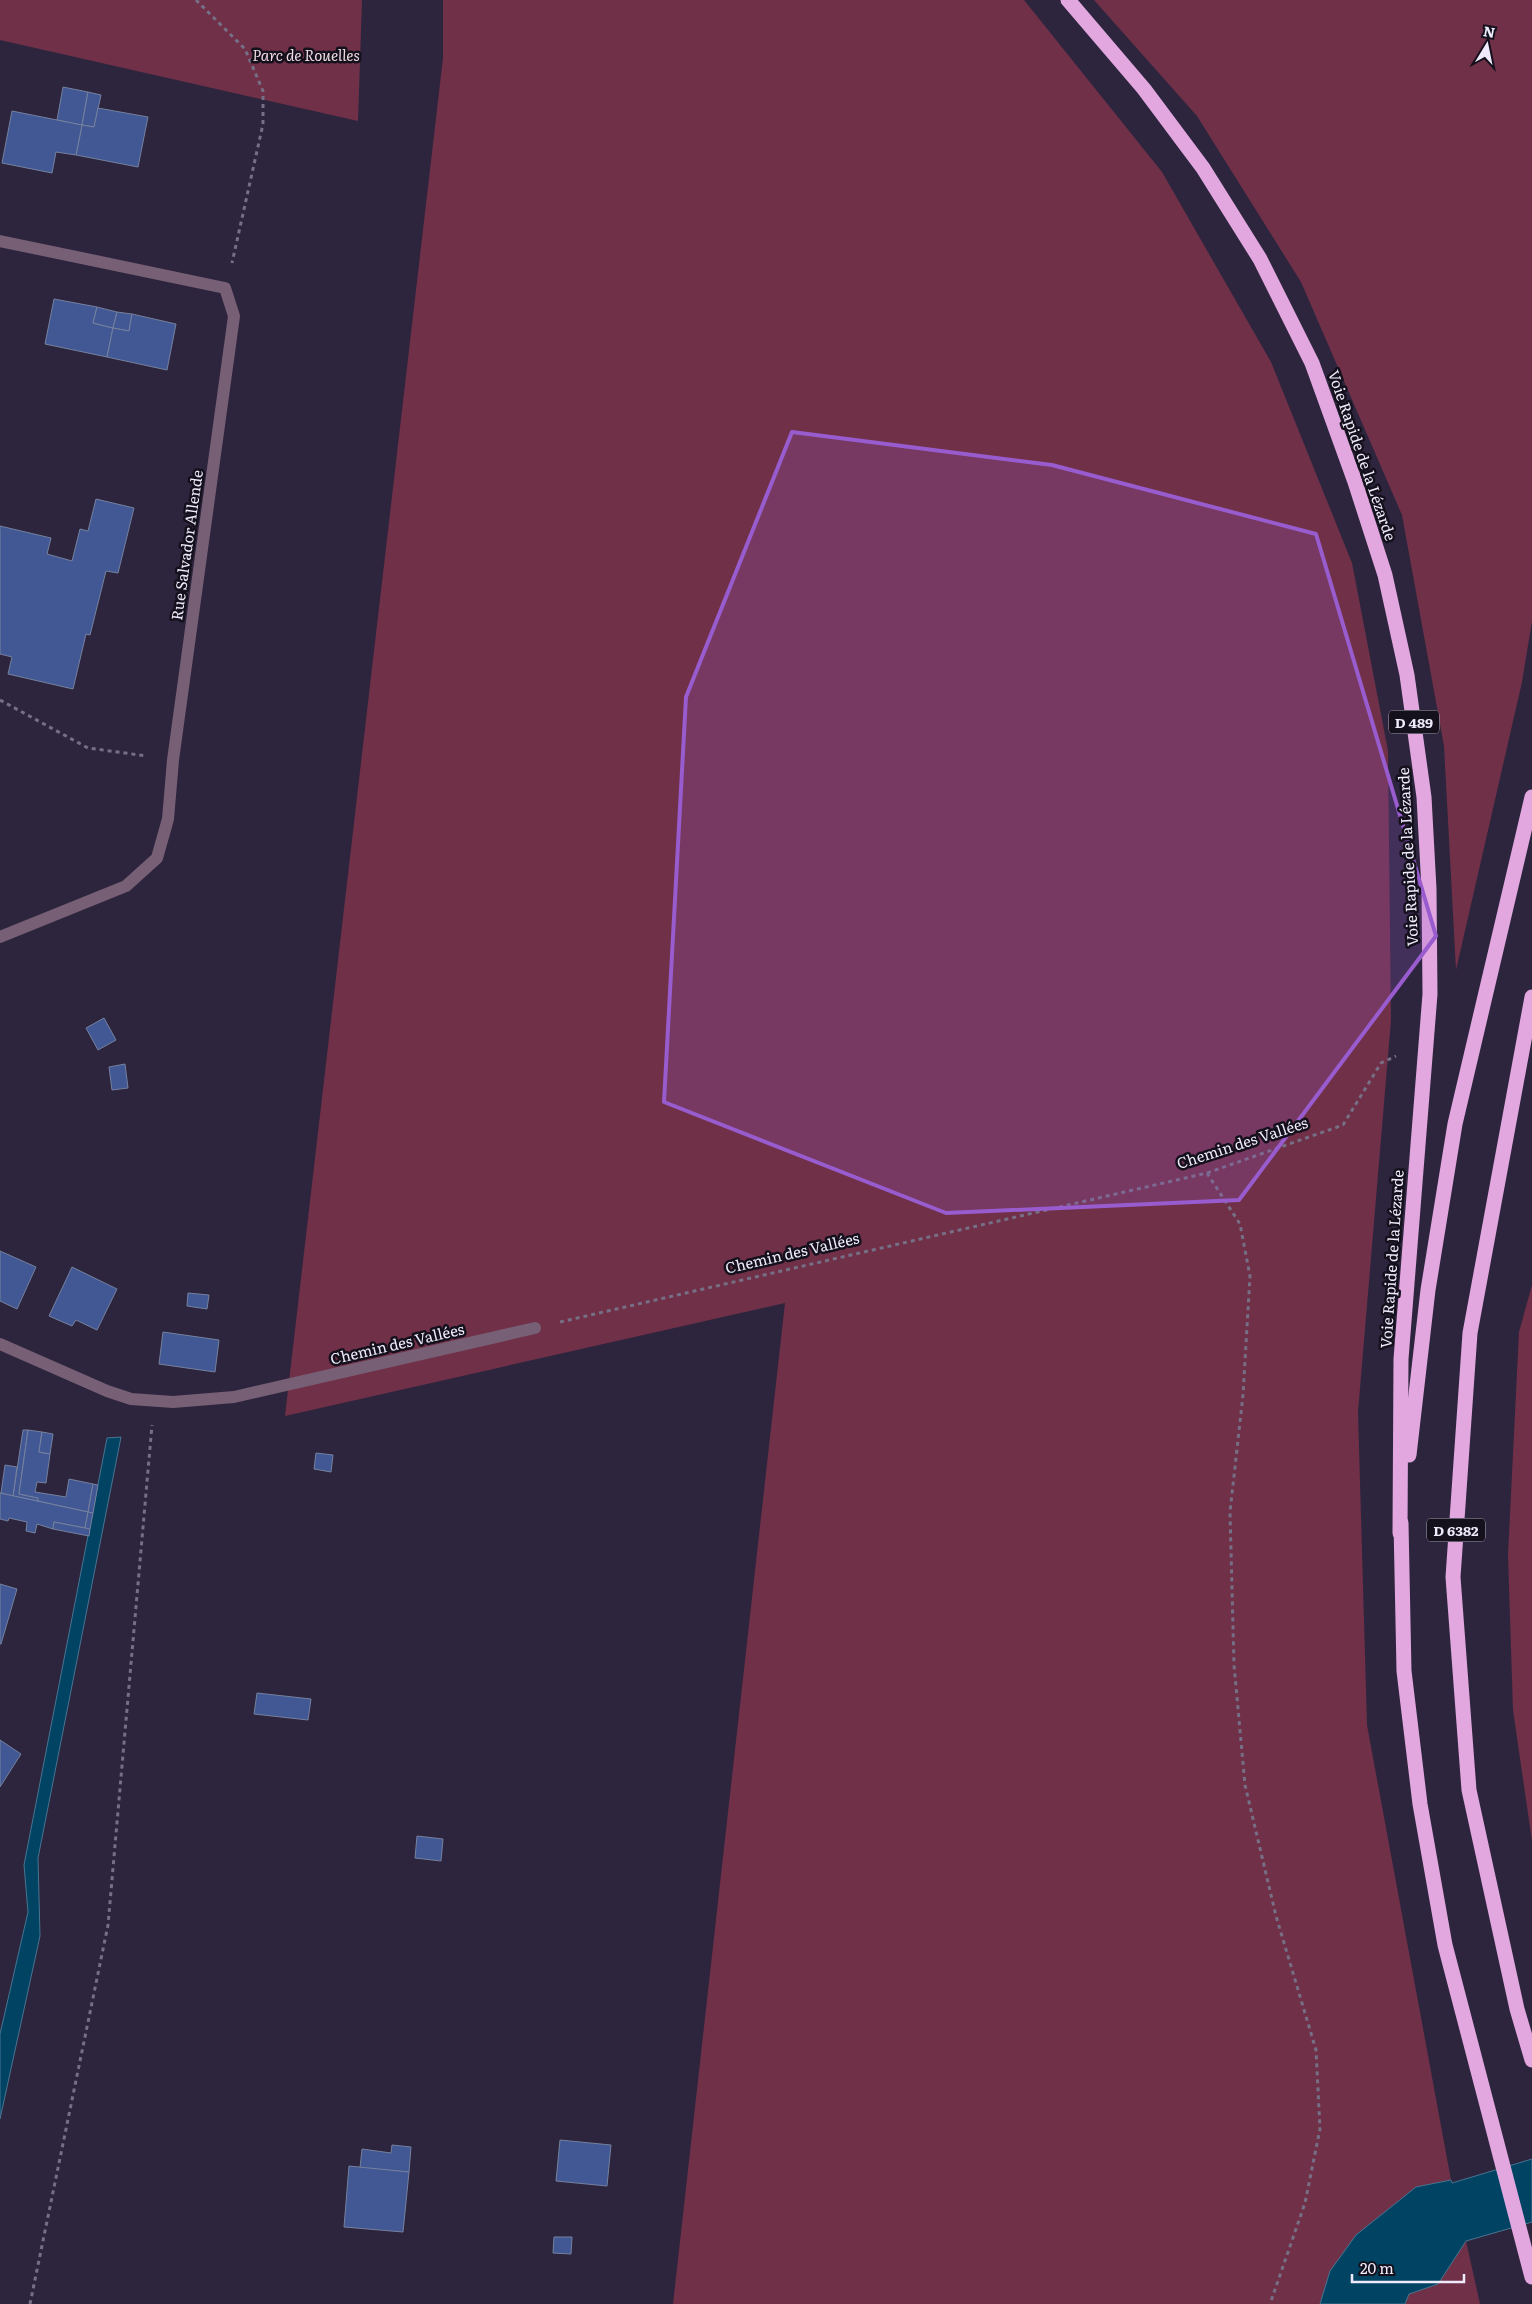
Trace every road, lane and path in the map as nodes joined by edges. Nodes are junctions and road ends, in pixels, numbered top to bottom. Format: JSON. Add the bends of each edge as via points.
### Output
{"nodes":[{"id":1,"x":196,"y":0,"type":"edge"},
{"id":2,"x":1068,"y":0,"type":"edge"},
{"id":3,"x":0,"y":241,"type":"edge"},
{"id":4,"x":226,"y":288,"type":"junction"},
{"id":5,"x":0,"y":700,"type":"edge"},
{"id":6,"x":173,"y":760,"type":"junction"},
{"id":7,"x":1532,"y":797,"type":"edge"},
{"id":8,"x":0,"y":938,"type":"edge"},
{"id":9,"x":1532,"y":997,"type":"edge"},
{"id":10,"x":1396,"y":1056,"type":"dead end"},
{"id":11,"x":1208,"y":1173,"type":"junction"},
{"id":12,"x":535,"y":1328,"type":"joint"},
{"id":13,"x":0,"y":1344,"type":"edge"},
{"id":14,"x":154,"y":1402,"type":"junction"},
{"id":15,"x":1400,"y":1533,"type":"junction"},
{"id":16,"x":1532,"y":2060,"type":"edge"},
{"id":17,"x":1532,"y":2277,"type":"edge"},
{"id":18,"x":30,"y":2304,"type":"edge"},
{"id":19,"x":1270,"y":2304,"type":"edge"}],
"edges":[{"from":1,"to":4,"type":"path","via":[[245,49],[263,91],[263,124]]},
{"from":2,"to":15,"type":"highway","name":"Voie Rapide de la Lézarde","number":"D 489","via":[[1144,88],[1203,168],[1269,276],[1312,363],[1355,482],[1385,576],[1407,675],[1424,797],[1430,994],[1401,1360]]},
{"from":3,"to":4,"type":"street"},
{"from":4,"to":6,"type":"street","name":"Rue Salvador Allende","via":[[234,316]]},
{"from":5,"to":6,"type":"path","via":[[88,748]]},
{"from":6,"to":8,"type":"street","name":"Rue Salvador Allende","via":[[168,819],[157,858],[126,886]]},
{"from":7,"to":15,"type":"highway","via":[[1455,1124],[1428,1290]]},
{"from":9,"to":16,"type":"highway","number":"D 6382","via":[[1470,1333],[1453,1576],[1470,1790],[1517,2009]]},
{"from":10,"to":11,"type":"path","name":"Chemin des Vallées","via":[[1381,1063],[1342,1125]]},
{"from":11,"to":12,"type":"path","name":"Chemin des Vallées"},
{"from":11,"to":19,"type":"path","via":[[1240,1224],[1250,1276],[1243,1395],[1230,1512],[1234,1665],[1245,1785],[1276,1916],[1316,2050],[1320,2129],[1305,2204]]},
{"from":12,"to":14,"type":"street","name":"Chemin des Vallées","via":[[234,1397],[198,1402]]},
{"from":13,"to":14,"type":"street","name":"Chemin des Vallées","via":[[107,1392]]},
{"from":14,"to":18,"type":"path","via":[[108,1926]]},
{"from":15,"to":17,"type":"highway","via":[[1404,1671],[1420,1804],[1445,1945]]}]}
